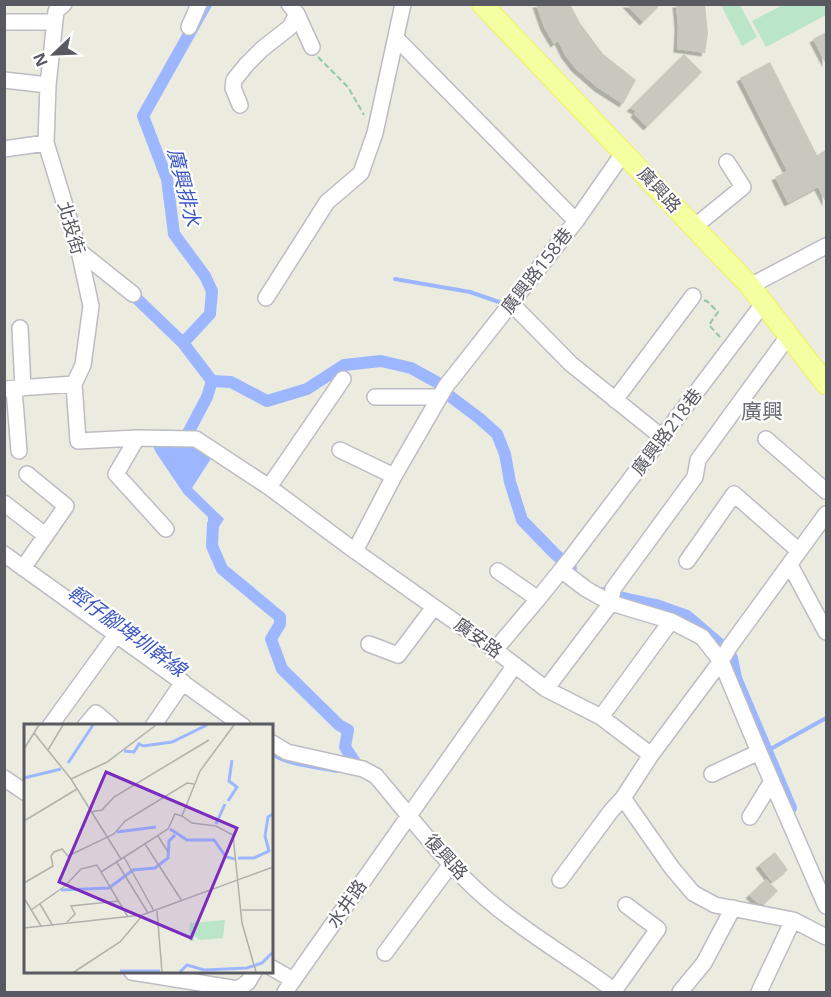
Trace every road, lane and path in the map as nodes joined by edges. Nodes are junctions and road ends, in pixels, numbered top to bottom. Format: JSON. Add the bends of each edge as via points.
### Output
{"nodes":[{"id":1,"x":64,"y":4,"type":"edge"},
{"id":2,"x":199,"y":4,"type":"edge"},
{"id":3,"x":404,"y":4,"type":"edge"},
{"id":4,"x":482,"y":4,"type":"edge"},
{"id":5,"x":293,"y":9,"type":"edge"},
{"id":6,"x":6,"y":22,"type":"dead end"},
{"id":7,"x":54,"y":22,"type":"junction"},
{"id":8,"x":189,"y":27,"type":"dead end"},
{"id":9,"x":396,"y":38,"type":"junction"},
{"id":10,"x":312,"y":47,"type":"joint"},
{"id":11,"x":4,"y":80,"type":"edge"},
{"id":12,"x":48,"y":85,"type":"junction"},
{"id":13,"x":240,"y":105,"type":"dead end"},
{"id":14,"x":375,"y":133,"type":"junction"},
{"id":15,"x":46,"y":143,"type":"junction"},
{"id":16,"x":4,"y":149,"type":"edge"},
{"id":17,"x":624,"y":152,"type":"junction"},
{"id":18,"x":727,"y":162,"type":"dead end"},
{"id":19,"x":576,"y":221,"type":"junction"},
{"id":20,"x":694,"y":226,"type":"junction"},
{"id":21,"x":826,"y":246,"type":"edge"},
{"id":22,"x":79,"y":251,"type":"junction"},
{"id":23,"x":750,"y":286,"type":"junction"},
{"id":24,"x":133,"y":294,"type":"dead end"},
{"id":25,"x":693,"y":296,"type":"joint"},
{"id":26,"x":266,"y":298,"type":"dead end"},
{"id":27,"x":512,"y":304,"type":"junction"},
{"id":28,"x":763,"y":304,"type":"junction"},
{"id":29,"x":20,"y":328,"type":"dead end"},
{"id":30,"x":789,"y":335,"type":"junction"},
{"id":31,"x":730,"y":348,"type":"junction"},
{"id":32,"x":824,"y":378,"type":"edge"},
{"id":33,"x":343,"y":380,"type":"dead end"},
{"id":34,"x":74,"y":384,"type":"junction"},
{"id":35,"x":14,"y":389,"type":"edge"},
{"id":36,"x":442,"y":392,"type":"junction"},
{"id":37,"x":375,"y":397,"type":"dead end"},
{"id":38,"x":615,"y":400,"type":"junction"},
{"id":39,"x":137,"y":438,"type":"junction"},
{"id":40,"x":663,"y":438,"type":"junction"},
{"id":41,"x":766,"y":440,"type":"dead end"},
{"id":42,"x":340,"y":450,"type":"dead end"},
{"id":43,"x":20,"y":451,"type":"dead end"},
{"id":44,"x":27,"y":474,"type":"dead end"},
{"id":45,"x":394,"y":476,"type":"junction"},
{"id":46,"x":269,"y":487,"type":"junction"},
{"id":47,"x":826,"y":491,"type":"edge"},
{"id":48,"x":4,"y":503,"type":"edge"},
{"id":49,"x":826,"y":513,"type":"edge"},
{"id":50,"x":166,"y":530,"type":"dead end"},
{"id":51,"x":45,"y":535,"type":"junction"},
{"id":52,"x":355,"y":551,"type":"junction"},
{"id":53,"x":799,"y":551,"type":"junction"},
{"id":54,"x":4,"y":554,"type":"edge"},
{"id":55,"x":687,"y":561,"type":"dead end"},
{"id":56,"x":565,"y":565,"type":"junction"},
{"id":57,"x":790,"y":565,"type":"junction"},
{"id":58,"x":23,"y":568,"type":"junction"},
{"id":59,"x":498,"y":571,"type":"dead end"},
{"id":60,"x":612,"y":596,"type":"junction"},
{"id":61,"x":538,"y":599,"type":"junction"},
{"id":62,"x":434,"y":607,"type":"junction"},
{"id":63,"x":670,"y":621,"type":"junction"},
{"id":64,"x":826,"y":632,"type":"edge"},
{"id":65,"x":116,"y":635,"type":"junction"},
{"id":66,"x":369,"y":644,"type":"dead end"},
{"id":67,"x":495,"y":650,"type":"junction"},
{"id":68,"x":721,"y":661,"type":"junction"},
{"id":69,"x":515,"y":665,"type":"junction"},
{"id":70,"x":183,"y":682,"type":"junction"},
{"id":71,"x":546,"y":689,"type":"junction"},
{"id":72,"x":601,"y":717,"type":"junction"},
{"id":73,"x":51,"y":724,"type":"edge"},
{"id":74,"x":87,"y":724,"type":"edge"},
{"id":75,"x":109,"y":724,"type":"edge"},
{"id":76,"x":154,"y":724,"type":"edge"},
{"id":77,"x":240,"y":724,"type":"edge"},
{"id":78,"x":273,"y":744,"type":"edge"},
{"id":79,"x":759,"y":752,"type":"junction"},
{"id":80,"x":651,"y":755,"type":"junction"},
{"id":81,"x":712,"y":774,"type":"dead end"},
{"id":82,"x":4,"y":778,"type":"edge"},
{"id":83,"x":771,"y":781,"type":"junction"},
{"id":84,"x":24,"y":792,"type":"edge"},
{"id":85,"x":623,"y":798,"type":"junction"},
{"id":86,"x":409,"y":816,"type":"junction"},
{"id":87,"x":750,"y":817,"type":"dead end"},
{"id":88,"x":451,"y":864,"type":"junction"},
{"id":89,"x":560,"y":880,"type":"dead end"},
{"id":90,"x":626,"y":906,"type":"dead end"},
{"id":91,"x":826,"y":906,"type":"edge"},
{"id":92,"x":733,"y":908,"type":"junction"},
{"id":93,"x":793,"y":920,"type":"junction"},
{"id":94,"x":826,"y":937,"type":"edge"},
{"id":95,"x":385,"y":953,"type":"dead end"},
{"id":96,"x":273,"y":969,"type":"edge"},
{"id":97,"x":253,"y":973,"type":"edge"},
{"id":98,"x":158,"y":974,"type":"edge"},
{"id":99,"x":201,"y":977,"type":"edge"},
{"id":100,"x":289,"y":986,"type":"edge"},
{"id":101,"x":687,"y":991,"type":"edge"},
{"id":102,"x":615,"y":992,"type":"edge"},
{"id":103,"x":759,"y":993,"type":"edge"}],
"edges":[{"from":1,"to":7,"type":"street","name":"北投街","via":[[56,11]]},
{"from":2,"to":8,"type":"street"},
{"from":3,"to":9,"type":"street"},
{"from":4,"to":17,"type":"main road","name":"廣興路"},
{"from":5,"to":10,"type":"street"},
{"from":5,"to":13,"type":"street","via":[[290,27],[262,49],[234,80]]},
{"from":6,"to":7,"type":"street"},
{"from":7,"to":12,"type":"street","name":"北投街"},
{"from":9,"to":14,"type":"street"},
{"from":9,"to":19,"type":"street"},
{"from":10,"to":14,"type":"path","via":[[348,87]]},
{"from":11,"to":12,"type":"street"},
{"from":12,"to":15,"type":"street","name":"北投街"},
{"from":14,"to":26,"type":"street","via":[[361,173],[327,202]]},
{"from":15,"to":16,"type":"street"},
{"from":15,"to":22,"type":"street","name":"北投街"},
{"from":17,"to":19,"type":"street","name":"廣興路158巷"},
{"from":17,"to":20,"type":"main road","name":"廣興路"},
{"from":18,"to":20,"type":"street","via":[[743,187]]},
{"from":19,"to":27,"type":"street","name":"廣興路158巷"},
{"from":20,"to":23,"type":"main road","name":"廣興路"},
{"from":21,"to":23,"type":"street"},
{"from":22,"to":24,"type":"street"},
{"from":22,"to":34,"type":"street","name":"北投街","via":[[91,306],[83,365]]},
{"from":23,"to":28,"type":"main road","name":"廣興路"},
{"from":25,"to":31,"type":"path","via":[[708,302],[718,312],[709,325]]},
{"from":25,"to":38,"type":"street"},
{"from":27,"to":36,"type":"street","name":"廣興路158巷"},
{"from":27,"to":38,"type":"street","via":[[571,364]]},
{"from":28,"to":30,"type":"main road","name":"廣興路"},
{"from":28,"to":31,"type":"street","name":"廣興路218巷"},
{"from":29,"to":35,"type":"street"},
{"from":30,"to":32,"type":"main road","name":"廣興路"},
{"from":30,"to":60,"type":"street","via":[[698,460],[696,477]]},
{"from":31,"to":40,"type":"street","name":"廣興路218巷"},
{"from":33,"to":46,"type":"street"},
{"from":34,"to":35,"type":"street"},
{"from":34,"to":39,"type":"street","name":"廣安路","via":[[78,441]]},
{"from":35,"to":43,"type":"street"},
{"from":36,"to":37,"type":"street"},
{"from":36,"to":45,"type":"street","name":"廣興路158巷"},
{"from":38,"to":40,"type":"street"},
{"from":39,"to":46,"type":"street","name":"廣安路","via":[[196,439]]},
{"from":39,"to":50,"type":"street","via":[[117,474]]},
{"from":40,"to":56,"type":"street","name":"廣興路218巷"},
{"from":41,"to":47,"type":"street"},
{"from":42,"to":45,"type":"street"},
{"from":44,"to":51,"type":"street","via":[[66,506]]},
{"from":45,"to":52,"type":"street","name":"廣興路158巷"},
{"from":46,"to":52,"type":"street","name":"廣安路"},
{"from":48,"to":51,"type":"street"},
{"from":49,"to":53,"type":"street"},
{"from":51,"to":58,"type":"street"},
{"from":52,"to":62,"type":"street","name":"廣安路"},
{"from":53,"to":55,"type":"street","via":[[734,494]]},
{"from":53,"to":57,"type":"street"},
{"from":54,"to":58,"type":"street"},
{"from":56,"to":60,"type":"street","via":[[586,589]]},
{"from":56,"to":61,"type":"street","name":"廣興路218巷"},
{"from":57,"to":64,"type":"street"},
{"from":57,"to":68,"type":"street"},
{"from":58,"to":65,"type":"street"},
{"from":59,"to":61,"type":"street"},
{"from":60,"to":63,"type":"street"},
{"from":60,"to":71,"type":"street"},
{"from":61,"to":67,"type":"street","name":"廣興路218巷"},
{"from":62,"to":66,"type":"street","via":[[398,655]]},
{"from":62,"to":67,"type":"street","name":"廣安路"},
{"from":63,"to":68,"type":"street","via":[[702,637]]},
{"from":63,"to":72,"type":"street"},
{"from":65,"to":70,"type":"street"},
{"from":65,"to":73,"type":"street"},
{"from":67,"to":69,"type":"street","name":"廣安路"},
{"from":68,"to":79,"type":"street"},
{"from":68,"to":80,"type":"street"},
{"from":69,"to":71,"type":"street","name":"廣安路"},
{"from":69,"to":86,"type":"street","name":"水井路"},
{"from":70,"to":76,"type":"street"},
{"from":70,"to":77,"type":"street"},
{"from":71,"to":72,"type":"street","name":"廣安路"},
{"from":72,"to":80,"type":"street","name":"廣安路"},
{"from":74,"to":75,"type":"street","via":[[96,713]]},
{"from":78,"to":86,"type":"street","name":"復興路","via":[[287,752],[363,769],[376,776]]},
{"from":79,"to":81,"type":"street"},
{"from":79,"to":83,"type":"street"},
{"from":80,"to":85,"type":"street"},
{"from":82,"to":84,"type":"street"},
{"from":83,"to":87,"type":"street"},
{"from":83,"to":91,"type":"street"},
{"from":85,"to":89,"type":"street"},
{"from":85,"to":92,"type":"street","via":[[693,893]]},
{"from":86,"to":88,"type":"street","name":"復興路"},
{"from":86,"to":100,"type":"street","name":"水井路"},
{"from":88,"to":95,"type":"street"},
{"from":88,"to":102,"type":"street","name":"復興路","via":[[500,910]]},
{"from":90,"to":102,"type":"street","via":[[658,929]]},
{"from":92,"to":93,"type":"street"},
{"from":92,"to":101,"type":"street"},
{"from":93,"to":94,"type":"street"},
{"from":93,"to":103,"type":"street"},
{"from":96,"to":100,"type":"street"},
{"from":97,"to":99,"type":"street","via":[[238,989]]},
{"from":98,"to":99,"type":"street"}]}
